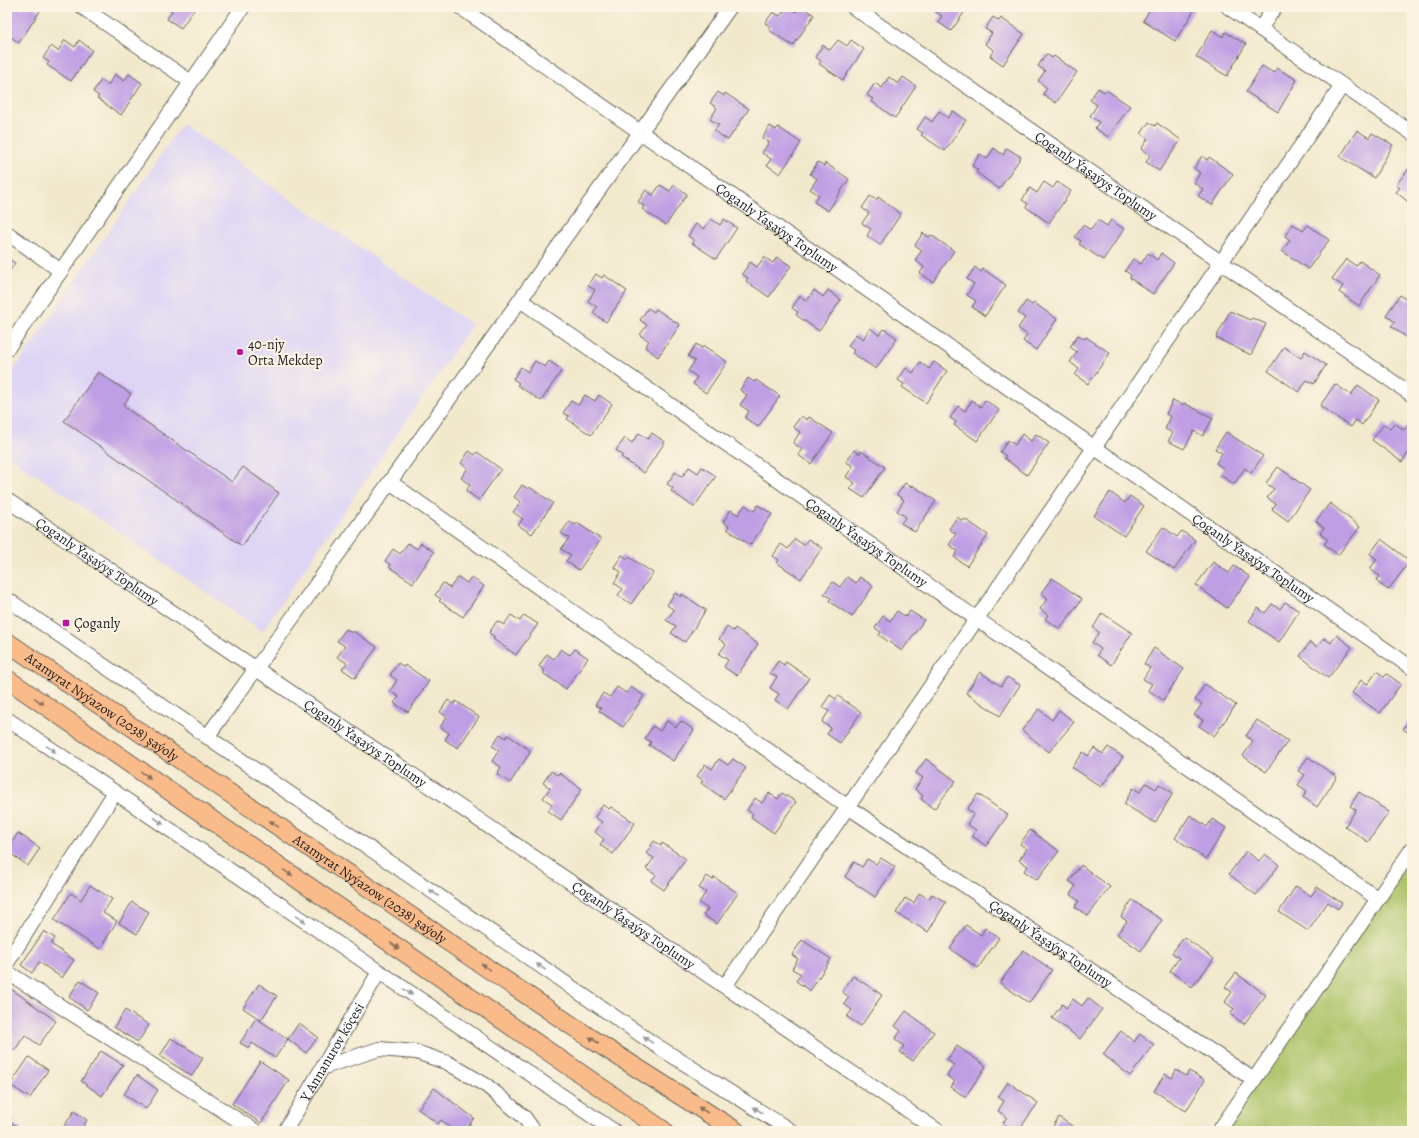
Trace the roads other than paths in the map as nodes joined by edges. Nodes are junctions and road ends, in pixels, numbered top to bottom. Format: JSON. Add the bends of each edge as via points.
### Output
{"nodes":[{"id":1,"x":82,"y":7,"type":"edge"},
{"id":2,"x":243,"y":7,"type":"edge"},
{"id":3,"x":460,"y":7,"type":"edge"},
{"id":4,"x":730,"y":7,"type":"edge"},
{"id":5,"x":853,"y":7,"type":"edge"},
{"id":6,"x":1228,"y":7,"type":"edge"},
{"id":7,"x":1275,"y":7,"type":"edge"},
{"id":8,"x":1260,"y":29,"type":"junction"},
{"id":9,"x":191,"y":82,"type":"junction"},
{"id":10,"x":1342,"y":86,"type":"junction"},
{"id":11,"x":641,"y":131,"type":"junction"},
{"id":12,"x":1412,"y":133,"type":"edge"},
{"id":13,"x":7,"y":233,"type":"edge"},
{"id":14,"x":1221,"y":262,"type":"junction"},
{"id":15,"x":61,"y":271,"type":"junction"},
{"id":16,"x":520,"y":300,"type":"junction"},
{"id":17,"x":7,"y":349,"type":"edge"},
{"id":18,"x":1412,"y":395,"type":"edge"},
{"id":19,"x":1094,"y":447,"type":"junction"},
{"id":20,"x":390,"y":482,"type":"junction"},
{"id":21,"x":7,"y":500,"type":"edge"},
{"id":22,"x":7,"y":599,"type":"edge"},
{"id":23,"x":977,"y":619,"type":"junction"},
{"id":24,"x":7,"y":642,"type":"edge"},
{"id":25,"x":1412,"y":668,"type":"edge"},
{"id":26,"x":256,"y":669,"type":"junction"},
{"id":27,"x":7,"y":679,"type":"edge"},
{"id":28,"x":7,"y":719,"type":"edge"},
{"id":29,"x":207,"y":737,"type":"junction"},
{"id":30,"x":115,"y":792,"type":"junction"},
{"id":31,"x":848,"y":807,"type":"junction"},
{"id":32,"x":1412,"y":850,"type":"edge"},
{"id":33,"x":1378,"y":899,"type":"junction"},
{"id":34,"x":7,"y":963,"type":"edge"},
{"id":35,"x":7,"y":972,"type":"edge"},
{"id":36,"x":379,"y":972,"type":"junction"},
{"id":37,"x":725,"y":986,"type":"junction"},
{"id":38,"x":324,"y":1067,"type":"junction"},
{"id":39,"x":1254,"y":1080,"type":"junction"},
{"id":40,"x":255,"y":1131,"type":"edge"},
{"id":41,"x":285,"y":1131,"type":"edge"},
{"id":42,"x":534,"y":1131,"type":"edge"},
{"id":43,"x":614,"y":1131,"type":"edge"},
{"id":44,"x":664,"y":1131,"type":"edge"},
{"id":45,"x":736,"y":1131,"type":"edge"},
{"id":46,"x":791,"y":1131,"type":"edge"},
{"id":47,"x":938,"y":1131,"type":"edge"},
{"id":48,"x":1219,"y":1131,"type":"edge"}],
"edges":[{"from":1,"to":9,"type":"street"},
{"from":2,"to":9,"type":"street"},
{"from":3,"to":11,"type":"street","name":"Çoganly Ýaşaýyş Toplumy"},
{"from":4,"to":11,"type":"street"},
{"from":5,"to":14,"type":"street","name":"Çoganly Ýaşaýyş Toplumy"},
{"from":6,"to":8,"type":"street"},
{"from":7,"to":8,"type":"street"},
{"from":8,"to":10,"type":"street"},
{"from":9,"to":15,"type":"street"},
{"from":10,"to":12,"type":"street"},
{"from":10,"to":14,"type":"street"},
{"from":11,"to":16,"type":"street"},
{"from":11,"to":19,"type":"street","name":"Çoganly Ýaşaýyş Toplumy"},
{"from":13,"to":15,"type":"street"},
{"from":14,"to":18,"type":"street","name":"Çoganly Ýaşaýyş Toplumy"},
{"from":14,"to":19,"type":"street"},
{"from":15,"to":17,"type":"street"},
{"from":16,"to":20,"type":"street"},
{"from":16,"to":23,"type":"street","name":"Çoganly Ýaşaýyş Toplumy"},
{"from":19,"to":23,"type":"street"},
{"from":19,"to":25,"type":"street","name":"Çoganly Ýaşaýyş Toplumy"},
{"from":20,"to":26,"type":"street"},
{"from":20,"to":31,"type":"street","name":"Çoganly Ýaşaýyş Toplumy"},
{"from":21,"to":26,"type":"street","name":"Çoganly Ýaşaýyş Toplumy"},
{"from":22,"to":29,"type":"street"},
{"from":23,"to":31,"type":"street"},
{"from":23,"to":33,"type":"street","name":"Çoganly Ýaşaýyş Toplumy"},
{"from":45,"to":24,"type":"main road","name":"Atamyrat Nyýazow (2038) şaýoly","one_way":true,"via":[[586,1035]]},
{"from":26,"to":29,"type":"street"},
{"from":26,"to":37,"type":"street","name":"Çoganly Ýaşaýyş Toplumy"},
{"from":27,"to":44,"type":"main road","one_way":true},
{"from":28,"to":30,"type":"street","one_way":true},
{"from":46,"to":29,"type":"street","one_way":true,"via":[[654,1044]]},
{"from":30,"to":34,"type":"street"},
{"from":30,"to":36,"type":"street","one_way":true},
{"from":31,"to":37,"type":"street"},
{"from":31,"to":39,"type":"street","name":"Çoganly Ýaşaýyş Toplumy"},
{"from":32,"to":33,"type":"street"},
{"from":33,"to":39,"type":"street"},
{"from":35,"to":40,"type":"street"},
{"from":36,"to":38,"type":"street","name":"Y Annanurov köçesi"},
{"from":36,"to":43,"type":"street","one_way":true},
{"from":37,"to":47,"type":"street","name":"Çoganly Ýaşaýyş Toplumy"},
{"from":38,"to":41,"type":"street","name":"Y Annanurov köçesi"},
{"from":38,"to":42,"type":"street","via":[[379,1049],[416,1052],[448,1063],[488,1086],[524,1117]]},
{"from":39,"to":48,"type":"street"}]}
